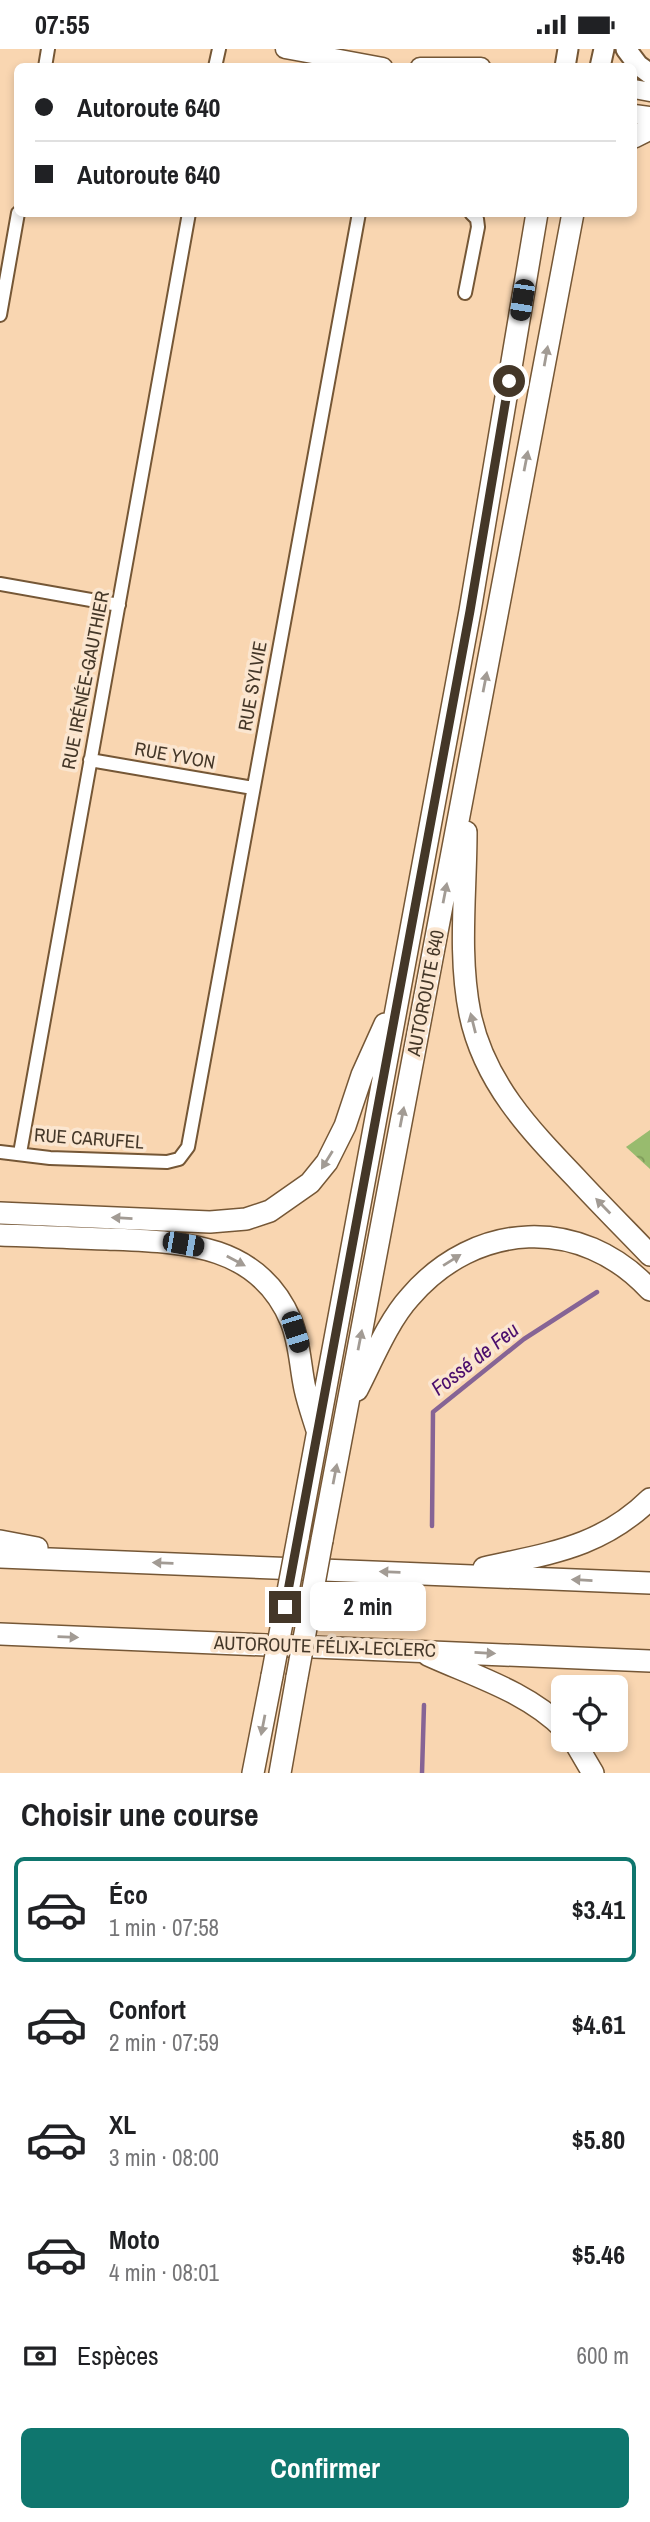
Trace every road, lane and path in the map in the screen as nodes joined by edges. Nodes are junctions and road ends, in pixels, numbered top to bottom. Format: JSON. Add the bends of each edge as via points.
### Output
{"nodes":[{"id":1,"x":285,"y":49,"type":"edge"},
{"id":2,"x":361,"y":63,"type":"edge"},
{"id":3,"x":18,"y":217,"type":"edge"},
{"id":4,"x":188,"y":217,"type":"edge"},
{"id":5,"x":358,"y":217,"type":"edge"},
{"id":6,"x":474,"y":217,"type":"edge"},
{"id":7,"x":536,"y":217,"type":"edge"},
{"id":8,"x":572,"y":217,"type":"edge"},
{"id":9,"x":465,"y":293,"type":"dead end"},
{"id":10,"x":0,"y":315,"type":"edge"},
{"id":11,"x":0,"y":583,"type":"edge"},
{"id":12,"x":119,"y":605,"type":"junction"},
{"id":13,"x":90,"y":760,"type":"junction"},
{"id":14,"x":467,"y":779,"type":"junction"},
{"id":15,"x":253,"y":788,"type":"junction"},
{"id":16,"x":400,"y":990,"type":"junction"},
{"id":17,"x":0,"y":1152,"type":"edge"},
{"id":18,"x":20,"y":1153,"type":"junction"},
{"id":19,"x":176,"y":1161,"type":"joint"},
{"id":20,"x":0,"y":1213,"type":"edge"},
{"id":21,"x":0,"y":1235,"type":"edge"},
{"id":22,"x":650,"y":1255,"type":"edge"},
{"id":23,"x":650,"y":1290,"type":"edge"},
{"id":24,"x":347,"y":1407,"type":"junction"},
{"id":25,"x":318,"y":1433,"type":"junction"},
{"id":26,"x":650,"y":1499,"type":"edge"},
{"id":27,"x":0,"y":1541,"type":"edge"},
{"id":28,"x":0,"y":1557,"type":"edge"},
{"id":29,"x":105,"y":1560,"type":"junction"},
{"id":30,"x":458,"y":1574,"type":"junction"},
{"id":31,"x":650,"y":1583,"type":"edge"},
{"id":32,"x":0,"y":1634,"type":"edge"},
{"id":33,"x":416,"y":1650,"type":"junction"},
{"id":34,"x":650,"y":1661,"type":"edge"},
{"id":35,"x":551,"y":1717,"type":"edge"},
{"id":36,"x":581,"y":1752,"type":"edge"},
{"id":37,"x":253,"y":1773,"type":"edge"},
{"id":38,"x":280,"y":1773,"type":"edge"},
{"id":39,"x":593,"y":1773,"type":"edge"}],
"edges":[{"from":1,"to":2,"type":"street"},
{"from":3,"to":10,"type":"street"},
{"from":4,"to":12,"type":"street","name":"RUE IRÉNÉE-GAUTHIER"},
{"from":5,"to":15,"type":"street","name":"RUE SYLVIE"},
{"from":6,"to":9,"type":"street","via":[[478,227]]},
{"from":7,"to":16,"type":"highway","name":"AUTOROUTE 640"},
{"from":14,"to":8,"type":"highway","name":"AUTOROUTE 640","one_way":true},
{"from":11,"to":12,"type":"street"},
{"from":12,"to":13,"type":"street","name":"RUE IRÉNÉE-GAUTHIER"},
{"from":13,"to":15,"type":"street","name":"RUE YVON"},
{"from":13,"to":18,"type":"street","name":"RUE IRÉNÉE-GAUTHIER"},
{"from":22,"to":14,"type":"highway","one_way":true,"via":[[526,1126],[484,1058],[470,1014],[465,969]]},
{"from":24,"to":14,"type":"highway","name":"AUTOROUTE 640","one_way":true},
{"from":15,"to":19,"type":"street","name":"RUE SYLVIE","via":[[190,1143]]},
{"from":16,"to":20,"type":"highway","one_way":true,"via":[[333,1151],[310,1183],[280,1206],[246,1219],[210,1222]]},
{"from":16,"to":25,"type":"highway","name":"AUTOROUTE 640"},
{"from":17,"to":18,"type":"street","name":"RUE CARUFEL"},
{"from":18,"to":19,"type":"street","name":"RUE CARUFEL"},
{"from":21,"to":25,"type":"highway","one_way":true,"via":[[183,1244],[215,1251],[249,1268],[277,1296],[290,1320]]},
{"from":24,"to":23,"type":"highway","one_way":true,"via":[[408,1298],[436,1271],[478,1246],[532,1237],[574,1243],[620,1263]]},
{"from":38,"to":24,"type":"highway","name":"AUTOROUTE 640","one_way":true,"bridge":true},
{"from":25,"to":37,"type":"highway","name":"AUTOROUTE 640","one_way":true,"bridge":true},
{"from":26,"to":30,"type":"highway","via":[[619,1526],[584,1543]]},
{"from":27,"to":29,"type":"highway"},
{"from":28,"to":29,"type":"highway"},
{"from":30,"to":29,"type":"highway","one_way":true},
{"from":31,"to":30,"type":"highway","one_way":true},
{"from":32,"to":33,"type":"highway","name":"AUTOROUTE FÉLIX-LECLERC","one_way":true},
{"from":33,"to":34,"type":"highway","name":"AUTOROUTE FÉLIX-LECLERC","one_way":true},
{"from":33,"to":35,"type":"highway","via":[[524,1699]]},
{"from":36,"to":39,"type":"highway"}]}
